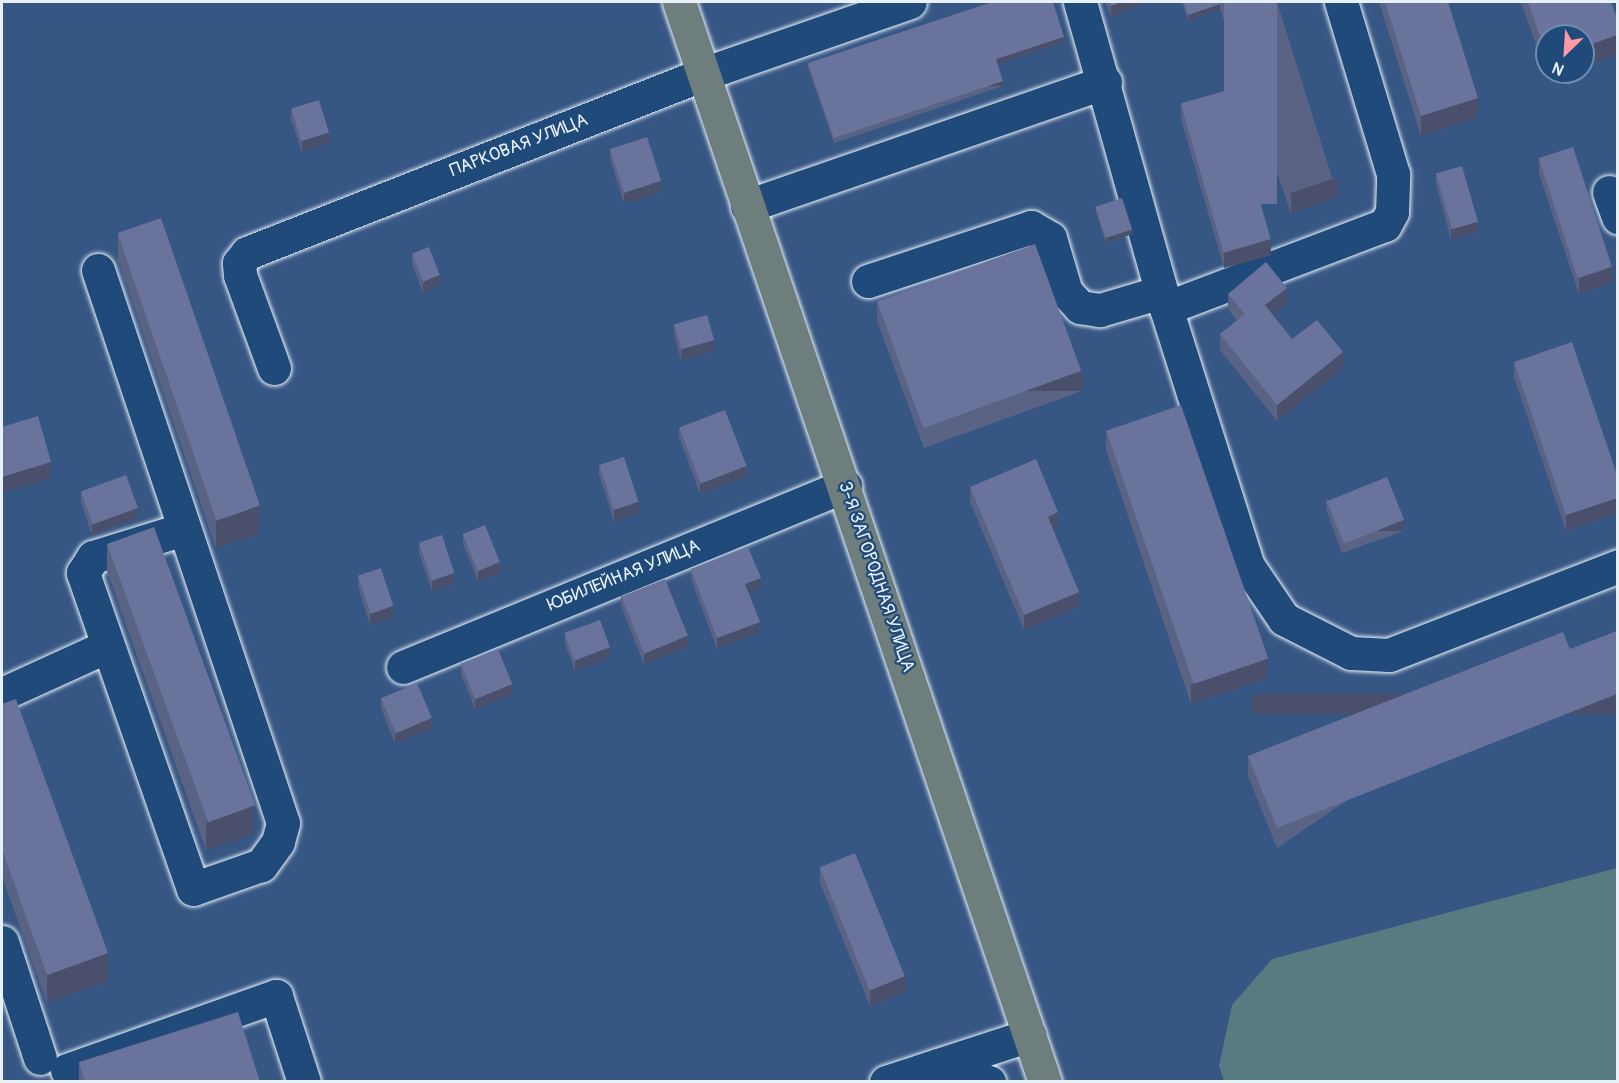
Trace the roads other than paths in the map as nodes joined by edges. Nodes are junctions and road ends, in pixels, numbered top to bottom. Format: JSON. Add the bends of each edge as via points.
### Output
{"nodes":[{"id":1,"x":679,"y":2,"type":"edge"},
{"id":2,"x":910,"y":2,"type":"edge"},
{"id":3,"x":1080,"y":2,"type":"edge"},
{"id":4,"x":1341,"y":2,"type":"edge"},
{"id":5,"x":703,"y":74,"type":"junction"},
{"id":6,"x":1105,"y":82,"type":"junction"},
{"id":7,"x":747,"y":206,"type":"junction"},
{"id":8,"x":98,"y":270,"type":"dead end"},
{"id":9,"x":868,"y":281,"type":"dead end"},
{"id":10,"x":1164,"y":300,"type":"junction"},
{"id":11,"x":274,"y":369,"type":"dead end"},
{"id":12,"x":845,"y":486,"type":"junction"},
{"id":13,"x":184,"y":529,"type":"junction"},
{"id":14,"x":1617,"y":566,"type":"edge"},
{"id":15,"x":105,"y":647,"type":"junction"},
{"id":16,"x":403,"y":667,"type":"dead end"},
{"id":17,"x":2,"y":694,"type":"edge"},
{"id":18,"x":2,"y":942,"type":"edge"},
{"id":19,"x":1030,"y":1035,"type":"junction"},
{"id":20,"x":938,"y":1065,"type":"junction"},
{"id":21,"x":304,"y":1082,"type":"edge"},
{"id":22,"x":886,"y":1082,"type":"edge"},
{"id":23,"x":989,"y":1082,"type":"edge"},
{"id":24,"x":1045,"y":1082,"type":"edge"}],
"edges":[{"from":1,"to":5,"type":"main road","name":"3-Я ЗАГОРОДНАЯ УЛИЦА"},
{"from":2,"to":5,"type":"street","name":"ПАРКОВАЯ УЛИЦА"},
{"from":3,"to":6,"type":"street"},
{"from":4,"to":10,"type":"street","via":[[1393,174],[1392,212],[1385,225]]},
{"from":5,"to":7,"type":"main road","name":"3-Я ЗАГОРОДНАЯ УЛИЦА"},
{"from":5,"to":11,"type":"street","name":"ПАРКОВАЯ УЛИЦА","via":[[247,253],[239,263],[240,275]]},
{"from":6,"to":7,"type":"street"},
{"from":6,"to":10,"type":"street"},
{"from":7,"to":12,"type":"main road","name":"3-Я ЗАГОРОДНАЯ УЛИЦА"},
{"from":8,"to":13,"type":"street"},
{"from":9,"to":10,"type":"street","via":[[1031,227],[1050,238],[1066,292],[1080,308],[1100,310]]},
{"from":10,"to":14,"type":"street","via":[[1248,566],[1284,619],[1315,638],[1351,653],[1389,655]]},
{"from":12,"to":16,"type":"street","name":"ЮБИЛЕЙНАЯ УЛИЦА"},
{"from":12,"to":19,"type":"main road","name":"3-Я ЗАГОРОДНАЯ УЛИЦА"},
{"from":13,"to":15,"type":"street","via":[[93,557],[83,573]]},
{"from":13,"to":15,"type":"street","via":[[283,823],[278,842],[261,865],[193,890]]},
{"from":15,"to":17,"type":"street"},
{"from":18,"to":21,"type":"street","via":[[53,1064],[276,996]]},
{"from":19,"to":20,"type":"street"},
{"from":19,"to":24,"type":"main road","name":"3-Я ЗАГОРОДНАЯ УЛИЦА"},
{"from":20,"to":22,"type":"street"},
{"from":20,"to":23,"type":"street"}]}
